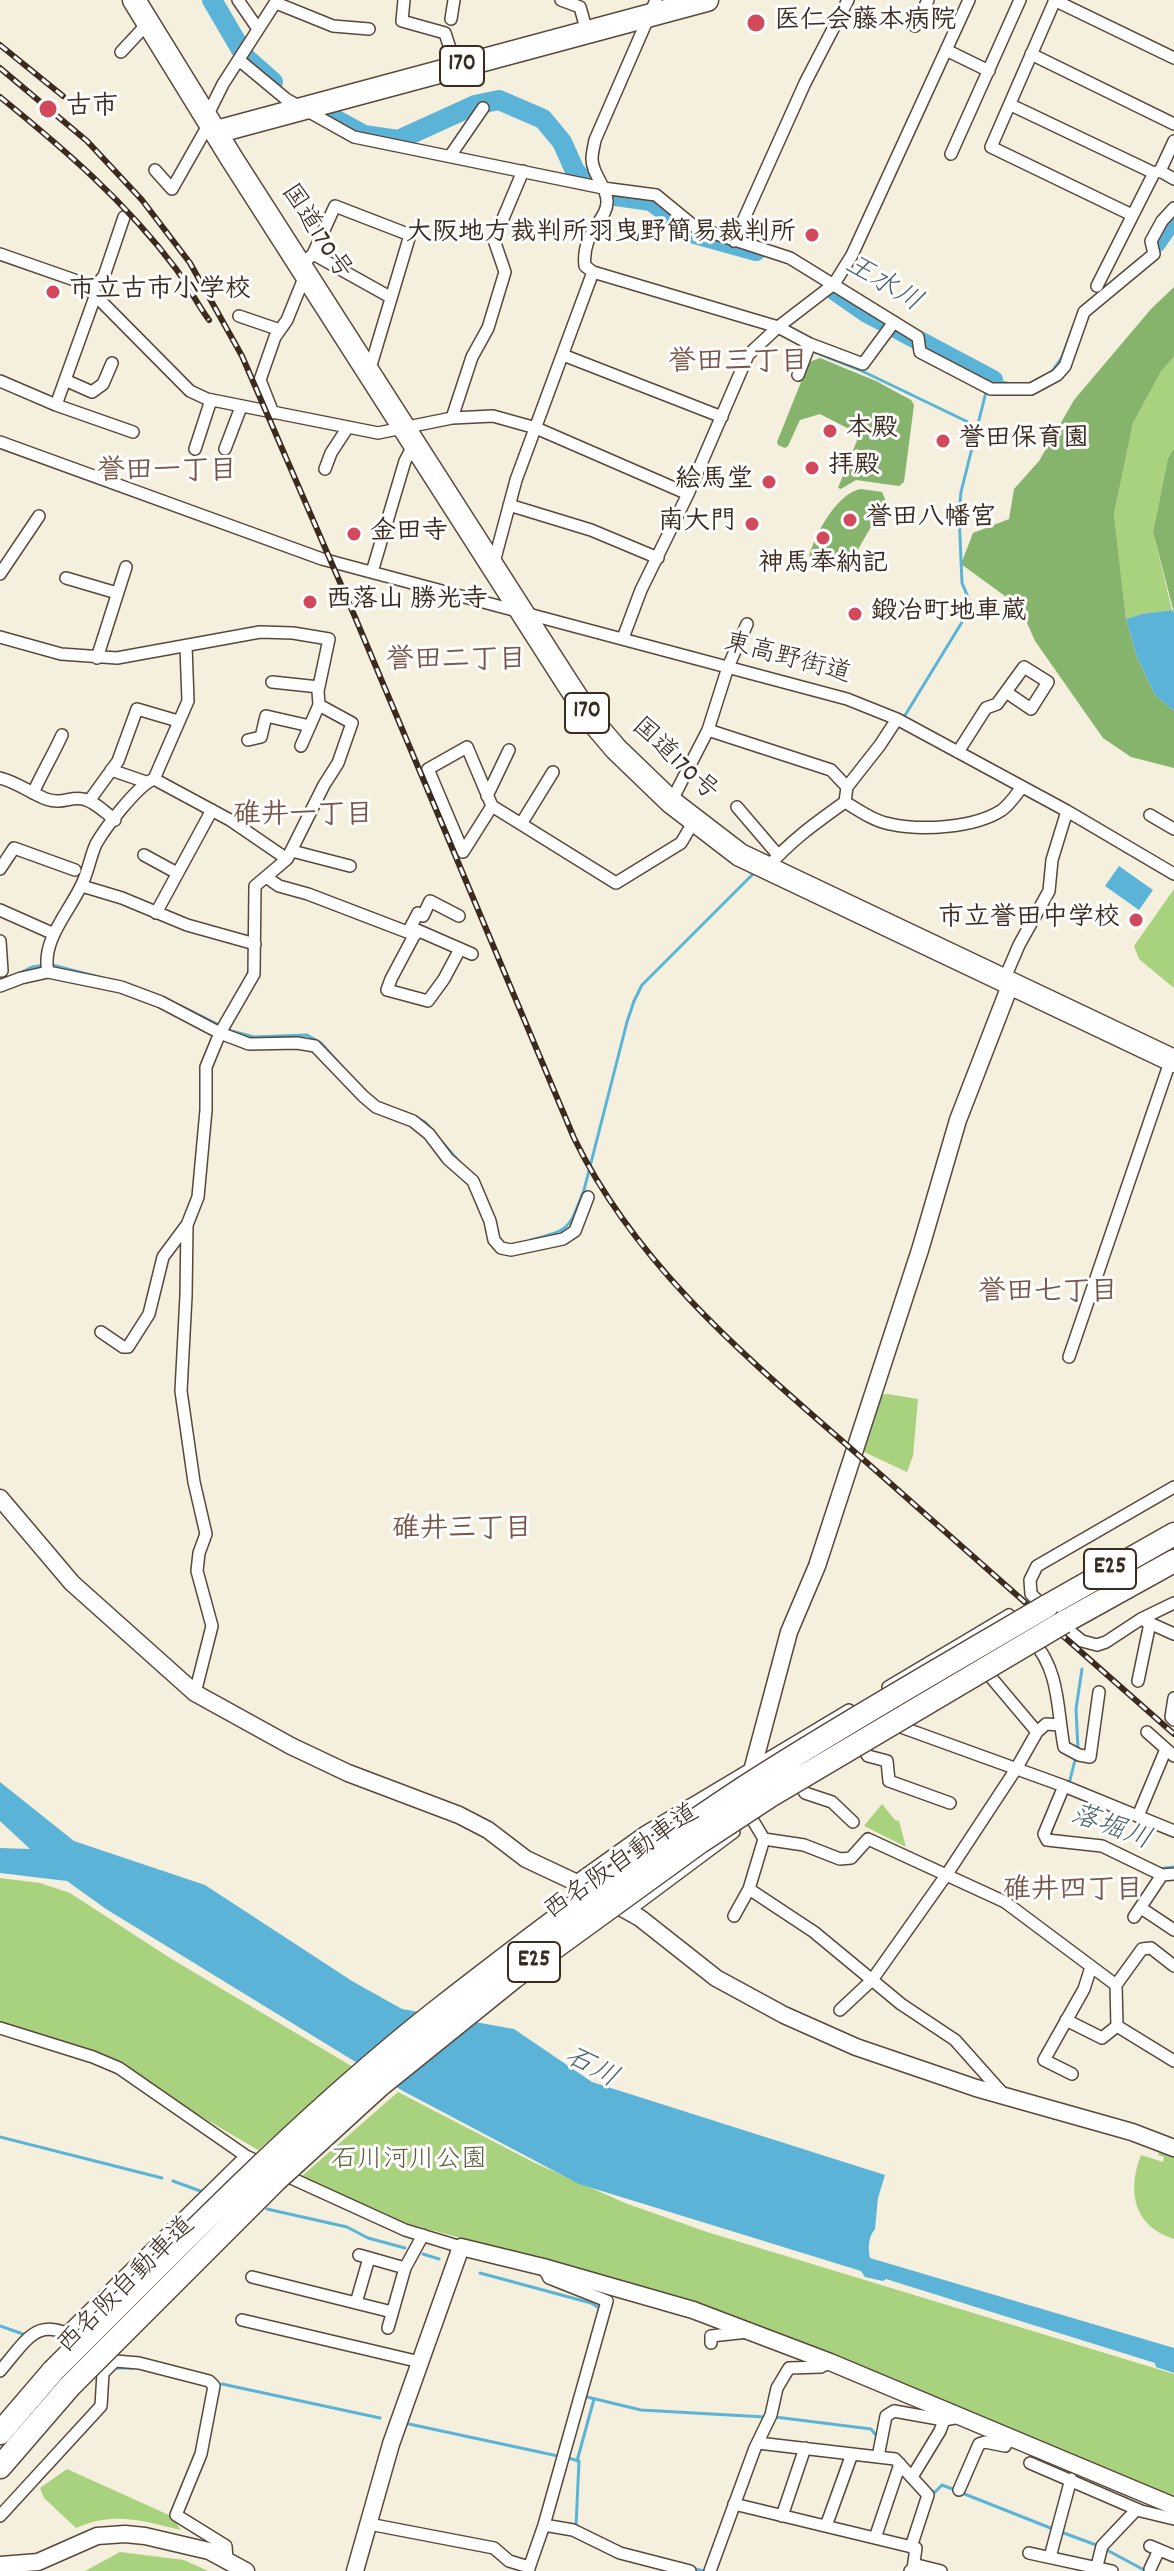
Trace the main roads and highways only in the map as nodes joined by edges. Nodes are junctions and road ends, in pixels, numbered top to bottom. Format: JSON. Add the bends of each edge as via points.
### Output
{"nodes":[{"id":1,"x":134,"y":0,"type":"edge"},
{"id":2,"x":707,"y":0,"type":"edge"},
{"id":3,"x":653,"y":7,"type":"edge"},
{"id":4,"x":212,"y":124,"type":"junction"},
{"id":5,"x":1172,"y":1060,"type":"edge"},
{"id":6,"x":1174,"y":1534,"type":"edge"},
{"id":7,"x":1174,"y":1561,"type":"edge"},
{"id":8,"x":61,"y":2379,"type":"junction"},
{"id":9,"x":0,"y":2433,"type":"edge"},
{"id":10,"x":0,"y":2467,"type":"edge"}],
"edges":[{"from":1,"to":4,"type":"highway","name":"国道170号","number":"170"},
{"from":2,"to":3,"type":"highway","number":"170"},
{"from":3,"to":4,"type":"highway","number":"170","via":[[587,32],[456,67]]},
{"from":4,"to":5,"type":"highway","name":"国道170号","number":"170","via":[[307,264],[369,372],[593,722],[616,749],[671,802],[740,855],[773,862]]},
{"from":6,"to":8,"type":"highway","name":"西名阪自動車道","number":"E25","bridge":true,"via":[[864,1712],[747,1786],[604,1885],[435,2013],[252,2173]]},
{"from":7,"to":8,"type":"highway","name":"西名阪自動車道","number":"E25","bridge":true,"via":[[770,1796],[514,1977],[380,2085]]},
{"from":8,"to":9,"type":"highway","name":"西名阪自動車道","number":"E25"},
{"from":8,"to":10,"type":"highway","name":"西名阪自動車道","number":"E25"}]}
